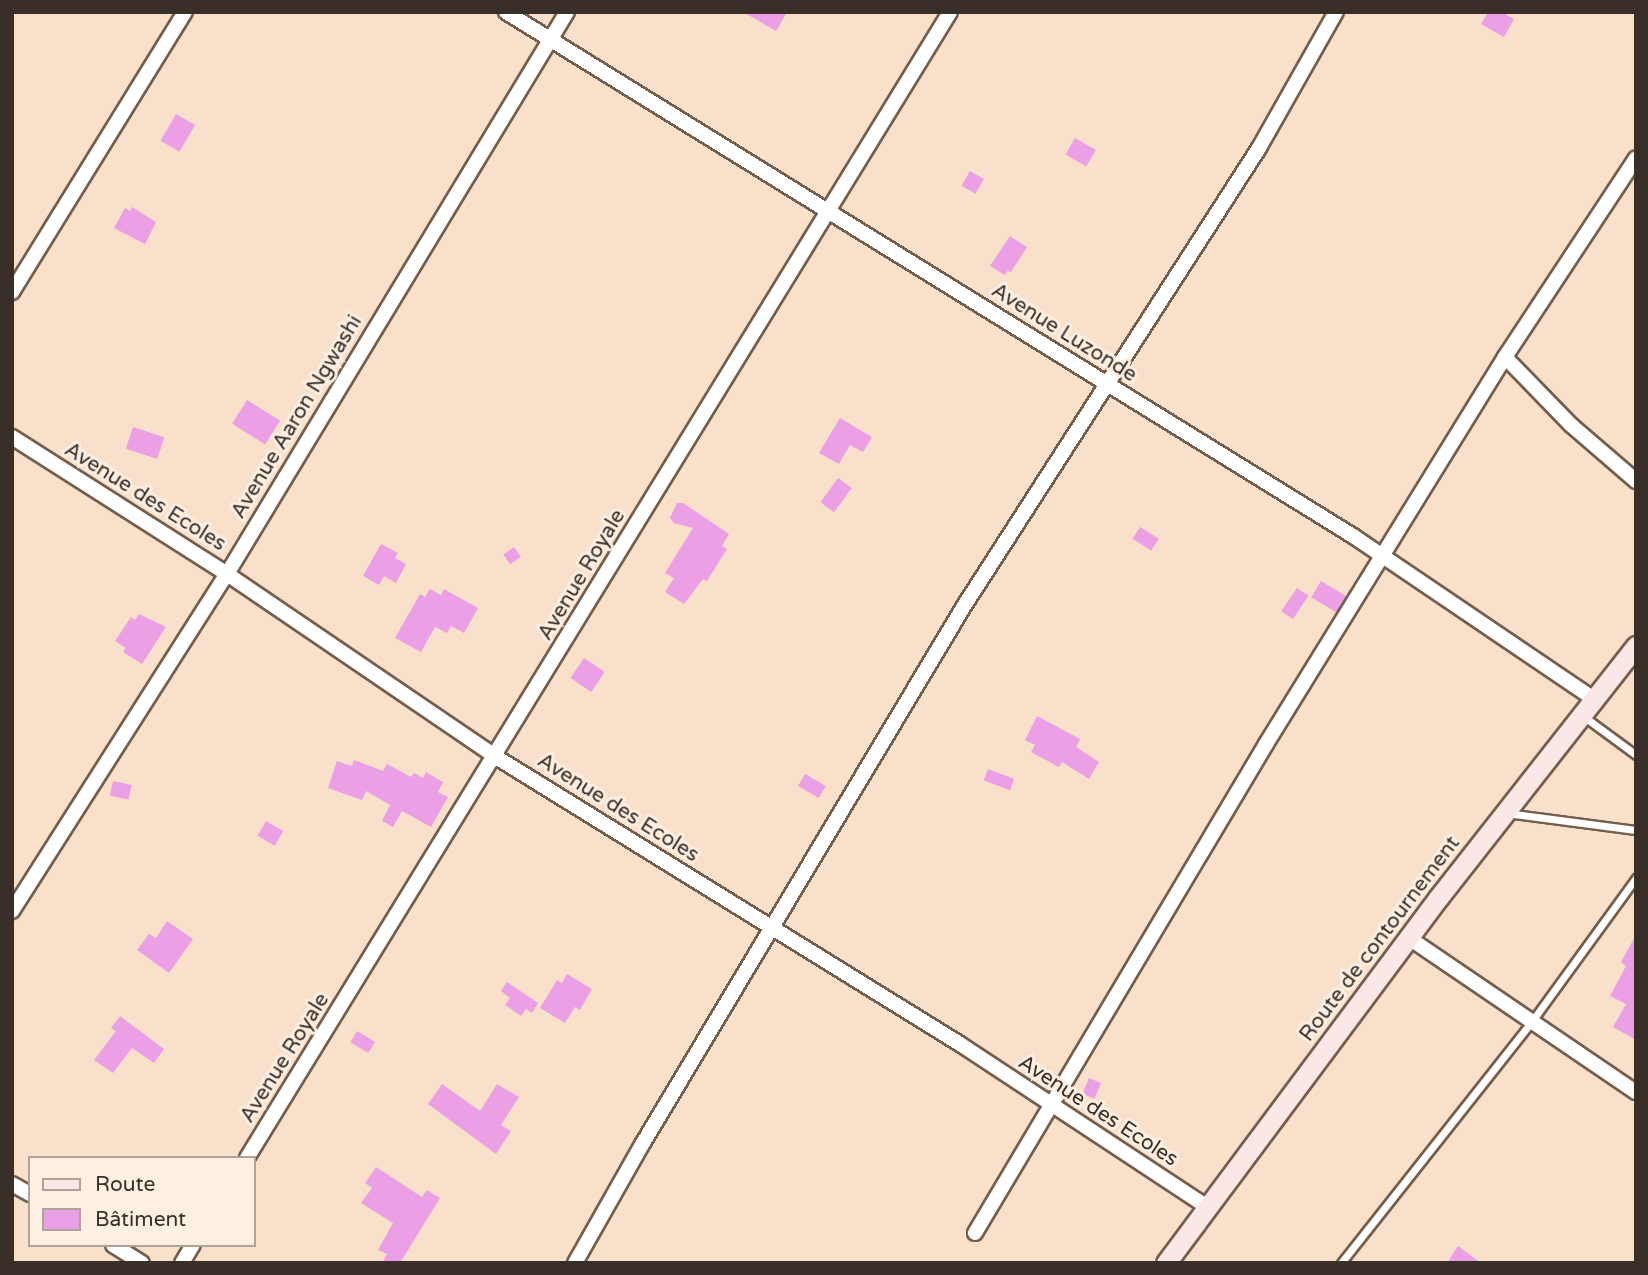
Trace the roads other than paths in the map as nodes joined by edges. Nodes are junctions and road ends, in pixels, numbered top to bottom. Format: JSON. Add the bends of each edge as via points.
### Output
{"nodes":[{"id":1,"x":185,"y":12,"type":"edge"},
{"id":2,"x":506,"y":12,"type":"edge"},
{"id":3,"x":567,"y":12,"type":"edge"},
{"id":4,"x":950,"y":12,"type":"edge"},
{"id":5,"x":1336,"y":12,"type":"edge"},
{"id":6,"x":549,"y":39,"type":"junction"},
{"id":7,"x":1636,"y":158,"type":"edge"},
{"id":8,"x":829,"y":212,"type":"junction"},
{"id":9,"x":12,"y":292,"type":"edge"},
{"id":10,"x":1505,"y":357,"type":"junction"},
{"id":11,"x":1109,"y":385,"type":"junction"},
{"id":12,"x":12,"y":437,"type":"edge"},
{"id":13,"x":1636,"y":481,"type":"edge"},
{"id":14,"x":1384,"y":557,"type":"junction"},
{"id":15,"x":227,"y":574,"type":"junction"},
{"id":16,"x":1636,"y":646,"type":"edge"},
{"id":17,"x":1594,"y":699,"type":"junction"},
{"id":18,"x":1581,"y":715,"type":"junction"},
{"id":19,"x":1636,"y":755,"type":"edge"},
{"id":20,"x":496,"y":757,"type":"junction"},
{"id":21,"x":1506,"y":813,"type":"junction"},
{"id":22,"x":1636,"y":830,"type":"edge"},
{"id":23,"x":1636,"y":878,"type":"edge"},
{"id":24,"x":12,"y":911,"type":"edge"},
{"id":25,"x":772,"y":929,"type":"junction"},
{"id":26,"x":1409,"y":938,"type":"junction"},
{"id":27,"x":1532,"y":1021,"type":"junction"},
{"id":28,"x":1635,"y":1089,"type":"edge"},
{"id":29,"x":1051,"y":1105,"type":"junction"},
{"id":30,"x":248,"y":1156,"type":"edge"},
{"id":31,"x":12,"y":1184,"type":"edge"},
{"id":32,"x":28,"y":1193,"type":"edge"},
{"id":33,"x":1207,"y":1207,"type":"junction"},
{"id":34,"x":975,"y":1233,"type":"dead end"},
{"id":35,"x":116,"y":1247,"type":"edge"},
{"id":36,"x":192,"y":1247,"type":"edge"},
{"id":37,"x":142,"y":1263,"type":"edge"},
{"id":38,"x":182,"y":1263,"type":"edge"},
{"id":39,"x":575,"y":1263,"type":"edge"},
{"id":40,"x":1166,"y":1263,"type":"edge"},
{"id":41,"x":1341,"y":1263,"type":"edge"}],
"edges":[{"from":1,"to":9,"type":"street"},
{"from":2,"to":6,"type":"street","name":"Avenue Luzonde"},
{"from":3,"to":6,"type":"street","name":"Avenue Aaron Ngwashi"},
{"from":4,"to":8,"type":"street","name":"Avenue Royale"},
{"from":5,"to":11,"type":"street","via":[[1259,148]]},
{"from":6,"to":8,"type":"street","name":"Avenue Luzonde"},
{"from":6,"to":15,"type":"street","name":"Avenue Aaron Ngwashi"},
{"from":7,"to":10,"type":"street"},
{"from":8,"to":11,"type":"street","name":"Avenue Luzonde"},
{"from":8,"to":20,"type":"street","name":"Avenue Royale"},
{"from":10,"to":13,"type":"street","via":[[1571,425]]},
{"from":10,"to":14,"type":"street"},
{"from":11,"to":14,"type":"street","name":"Avenue Luzonde"},
{"from":11,"to":25,"type":"street","via":[[964,606]]},
{"from":12,"to":15,"type":"street","name":"Avenue des Ecoles"},
{"from":14,"to":17,"type":"street","name":"Avenue Luzonde"},
{"from":14,"to":29,"type":"street","via":[[1266,744]]},
{"from":15,"to":20,"type":"street","name":"Avenue des Ecoles"},
{"from":15,"to":24,"type":"street","name":"Avenue Aaron Ngwashi"},
{"from":16,"to":17,"type":"street","name":"Route de contournement"},
{"from":17,"to":18,"type":"street","name":"Route de contournement"},
{"from":18,"to":19,"type":"lane"},
{"from":18,"to":21,"type":"street","name":"Route de contournement"},
{"from":20,"to":25,"type":"street","name":"Avenue des Ecoles"},
{"from":20,"to":30,"type":"street","name":"Avenue Royale"},
{"from":21,"to":22,"type":"lane"},
{"from":21,"to":26,"type":"street","name":"Route de contournement"},
{"from":23,"to":27,"type":"lane"},
{"from":25,"to":29,"type":"street","name":"Avenue des Ecoles"},
{"from":25,"to":39,"type":"street"},
{"from":26,"to":27,"type":"street"},
{"from":26,"to":33,"type":"street","name":"Route de contournement"},
{"from":27,"to":28,"type":"street"},
{"from":27,"to":41,"type":"lane"},
{"from":29,"to":33,"type":"street","name":"Avenue des Ecoles"},
{"from":29,"to":34,"type":"street"},
{"from":31,"to":32,"type":"street"},
{"from":33,"to":40,"type":"street","name":"Route de contournement"},
{"from":35,"to":37,"type":"street"},
{"from":36,"to":38,"type":"street"}]}
